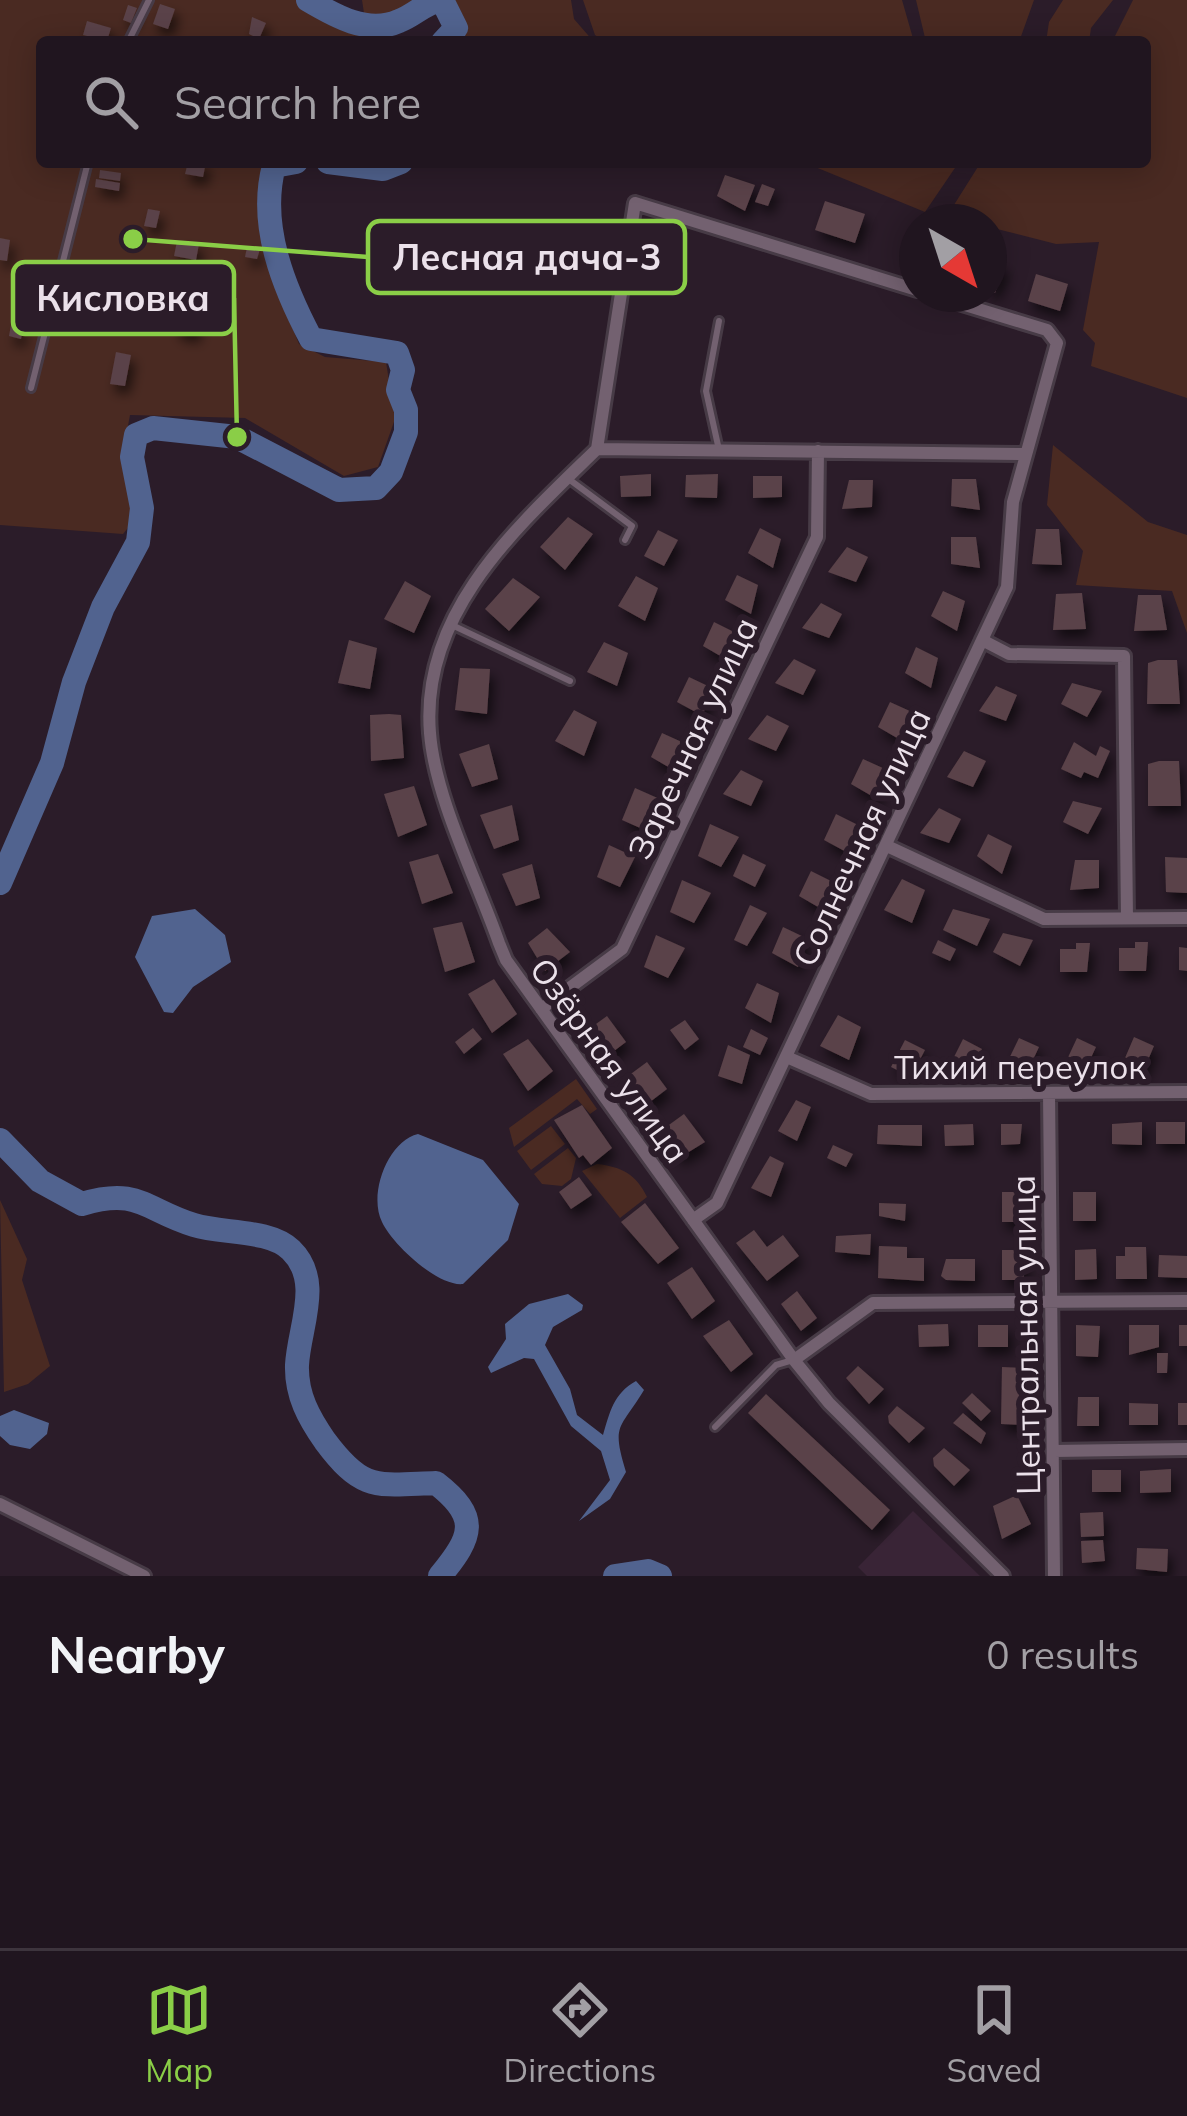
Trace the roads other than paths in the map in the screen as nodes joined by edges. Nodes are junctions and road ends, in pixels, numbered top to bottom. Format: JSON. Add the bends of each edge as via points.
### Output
{"nodes":[{"id":1,"x":149,"y":0,"type":"edge"},
{"id":2,"x":131,"y":36,"type":"edge"},
{"id":3,"x":87,"y":168,"type":"edge"},
{"id":4,"x":59,"y":284,"type":"junction"},
{"id":5,"x":899,"y":284,"type":"edge"},
{"id":6,"x":984,"y":312,"type":"edge"},
{"id":7,"x":136,"y":316,"type":"dead end"},
{"id":8,"x":719,"y":321,"type":"dead end"},
{"id":9,"x":32,"y":388,"type":"dead end"},
{"id":10,"x":597,"y":449,"type":"junction"},
{"id":11,"x":718,"y":450,"type":"junction"},
{"id":12,"x":818,"y":452,"type":"junction"},
{"id":13,"x":1024,"y":454,"type":"junction"},
{"id":14,"x":567,"y":478,"type":"junction"},
{"id":15,"x":625,"y":540,"type":"dead end"},
{"id":16,"x":448,"y":624,"type":"junction"},
{"id":17,"x":982,"y":640,"type":"junction"},
{"id":18,"x":570,"y":681,"type":"dead end"},
{"id":19,"x":887,"y":846,"type":"junction"},
{"id":20,"x":1127,"y":918,"type":"junction"},
{"id":21,"x":1187,"y":918,"type":"edge"},
{"id":22,"x":541,"y":1009,"type":"junction"},
{"id":23,"x":788,"y":1058,"type":"junction"},
{"id":24,"x":1187,"y":1092,"type":"edge"},
{"id":25,"x":1049,"y":1093,"type":"junction"},
{"id":26,"x":693,"y":1220,"type":"junction"},
{"id":27,"x":1187,"y":1301,"type":"edge"},
{"id":28,"x":1050,"y":1303,"type":"junction"},
{"id":29,"x":794,"y":1360,"type":"junction"},
{"id":30,"x":715,"y":1426,"type":"dead end"},
{"id":31,"x":1187,"y":1449,"type":"edge"},
{"id":32,"x":1054,"y":1451,"type":"junction"},
{"id":33,"x":0,"y":1504,"type":"edge"},
{"id":34,"x":144,"y":1576,"type":"edge"},
{"id":35,"x":1004,"y":1576,"type":"edge"},
{"id":36,"x":1054,"y":1576,"type":"edge"}],
"edges":[{"from":1,"to":2,"type":"lane"},
{"from":3,"to":4,"type":"lane"},
{"from":4,"to":7,"type":"lane"},
{"from":4,"to":9,"type":"lane"},
{"from":5,"to":10,"type":"street","via":[[635,203]]},
{"from":6,"to":13,"type":"street","name":"Солнечная улица","via":[[1054,335],[1057,343]]},
{"from":8,"to":11,"type":"lane","via":[[706,391]]},
{"from":10,"to":11,"type":"street"},
{"from":10,"to":14,"type":"street","name":"Озёрная улица"},
{"from":11,"to":12,"type":"street"},
{"from":12,"to":13,"type":"street"},
{"from":12,"to":22,"type":"street","name":"Заречная улица","via":[[817,537],[622,949]]},
{"from":13,"to":17,"type":"street","name":"Солнечная улица","via":[[1006,535],[1006,587]]},
{"from":14,"to":15,"type":"lane","via":[[632,526]]},
{"from":14,"to":16,"type":"street","name":"Озёрная улица","via":[[481,573]]},
{"from":16,"to":18,"type":"lane"},
{"from":16,"to":22,"type":"street","name":"Озёрная улица","via":[[430,689],[432,743],[506,960]]},
{"from":17,"to":19,"type":"street","name":"Солнечная улица"},
{"from":17,"to":20,"type":"street","via":[[1009,654],[1124,656]]},
{"from":19,"to":20,"type":"street","via":[[1044,920]]},
{"from":19,"to":23,"type":"street","name":"Солнечная улица"},
{"from":20,"to":21,"type":"street"},
{"from":22,"to":26,"type":"street","name":"Озёрная улица"},
{"from":23,"to":25,"type":"street","name":"Тихий переулок","via":[[871,1094]]},
{"from":23,"to":26,"type":"street","name":"Солнечная улица","via":[[717,1203]]},
{"from":24,"to":25,"type":"street","name":"Тихий переулок"},
{"from":25,"to":28,"type":"street","name":"Центральная улица"},
{"from":26,"to":29,"type":"street","name":"Озёрная улица"},
{"from":27,"to":28,"type":"street"},
{"from":28,"to":29,"type":"street","via":[[873,1304]]},
{"from":28,"to":32,"type":"street","name":"Центральная улица"},
{"from":29,"to":30,"type":"lane","via":[[776,1365]]},
{"from":29,"to":35,"type":"street","name":"Озёрная улица"},
{"from":31,"to":32,"type":"street"},
{"from":32,"to":36,"type":"street","name":"Центральная улица"},
{"from":33,"to":34,"type":"street"}]}
